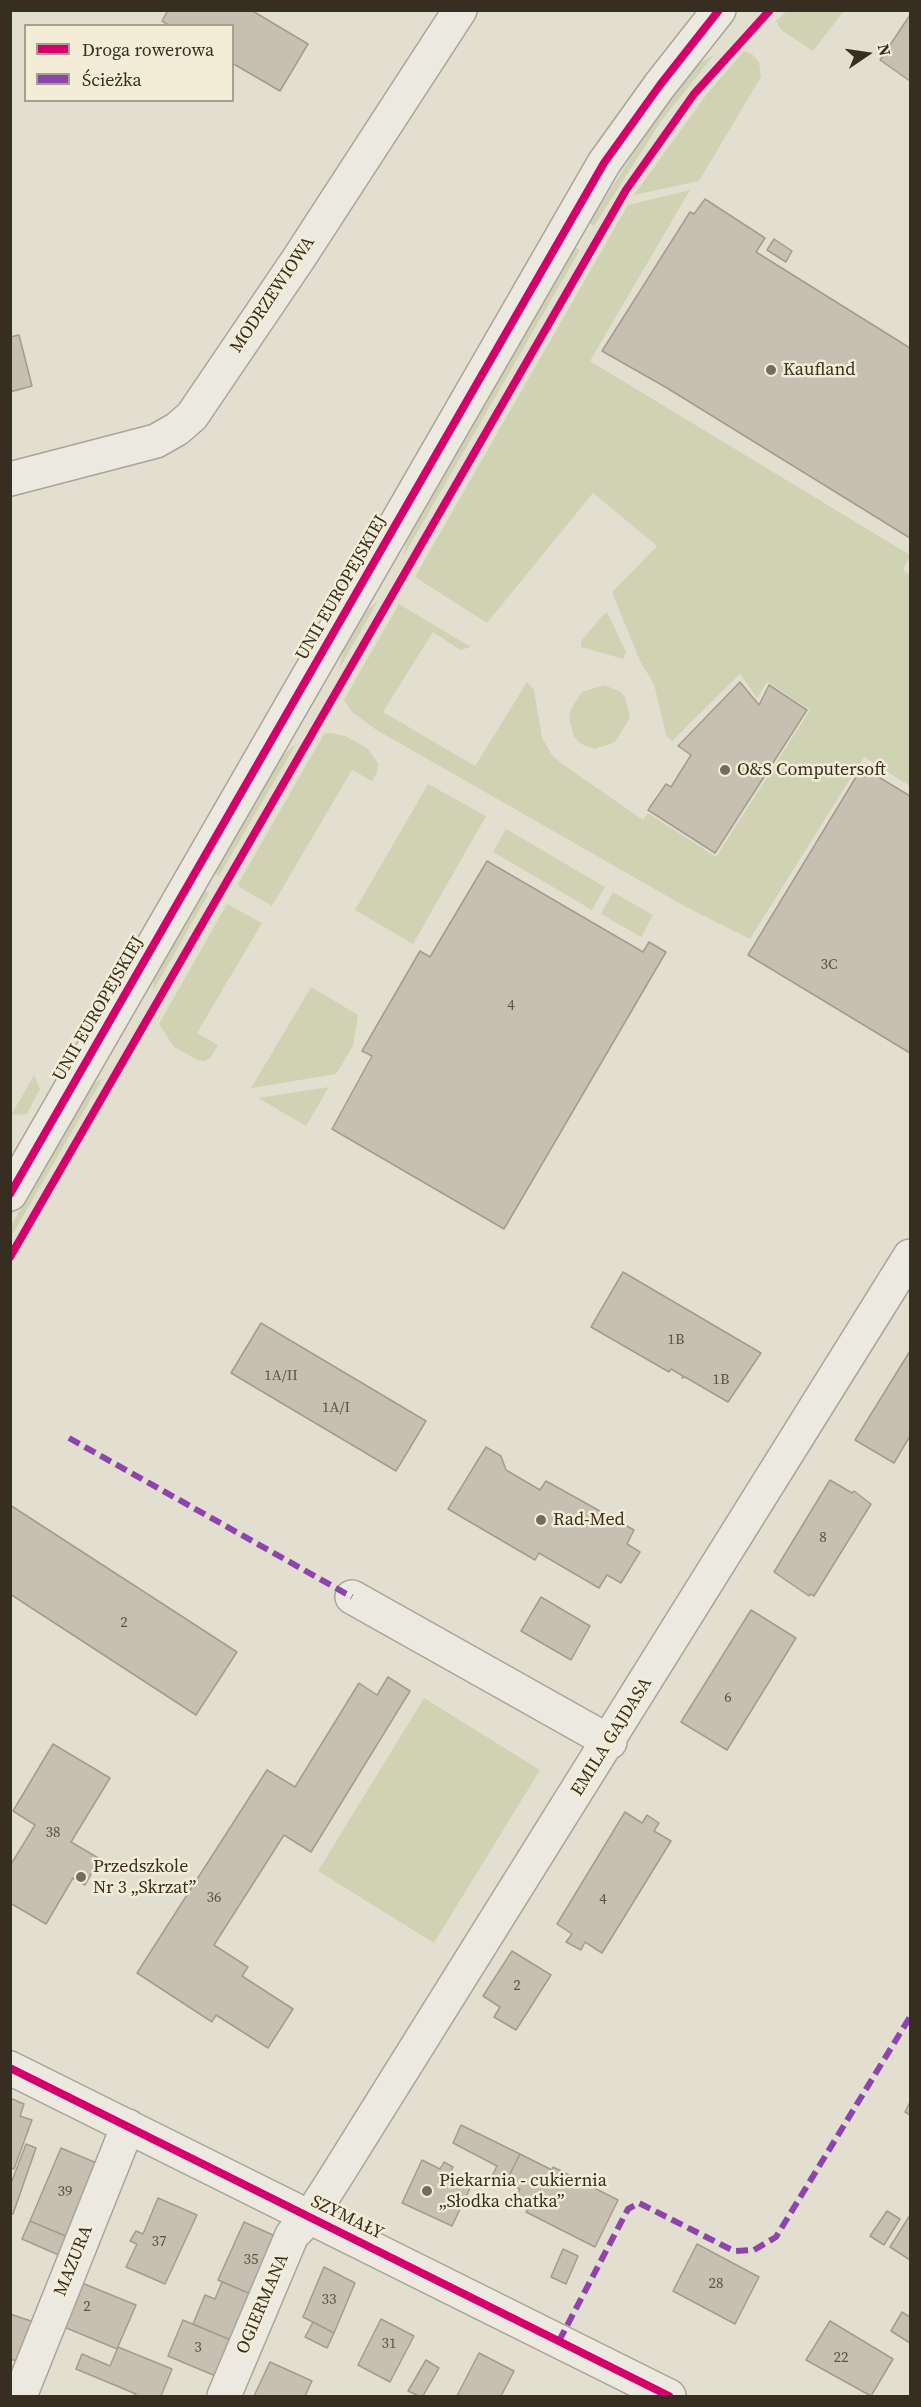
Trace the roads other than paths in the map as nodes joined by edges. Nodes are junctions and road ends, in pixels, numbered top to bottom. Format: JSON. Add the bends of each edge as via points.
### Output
{"nodes":[{"id":1,"x":460,"y":10,"type":"edge"},
{"id":2,"x":719,"y":10,"type":"edge"},
{"id":3,"x":10,"y":479,"type":"edge"},
{"id":4,"x":10,"y":1194,"type":"edge"},
{"id":5,"x":910,"y":1256,"type":"edge"},
{"id":6,"x":352,"y":1597,"type":"dead end"},
{"id":7,"x":610,"y":1742,"type":"junction"},
{"id":8,"x":10,"y":2068,"type":"edge"},
{"id":9,"x":128,"y":2126,"type":"junction"},
{"id":10,"x":310,"y":2217,"type":"junction"},
{"id":11,"x":20,"y":2397,"type":"edge"},
{"id":12,"x":224,"y":2397,"type":"edge"},
{"id":13,"x":669,"y":2397,"type":"edge"}],
"edges":[{"from":1,"to":3,"type":"street","name":"MODRZEWIOWA","via":[[192,416],[156,441]]},
{"from":2,"to":4,"type":"street","name":"UNII EUROPEJSKIEJ","via":[[604,163]]},
{"from":5,"to":7,"type":"street","name":"EMILA GAJDASA"},
{"from":6,"to":7,"type":"street"},
{"from":7,"to":10,"type":"street","name":"EMILA GAJDASA"},
{"from":8,"to":9,"type":"street","name":"SZYMAŁY"},
{"from":9,"to":10,"type":"street","name":"SZYMAŁY"},
{"from":9,"to":11,"type":"street","name":"MAZURA"},
{"from":10,"to":12,"type":"street","name":"OGIERMANA","via":[[292,2235]]},
{"from":10,"to":13,"type":"street","name":"SZYMAŁY"}]}
